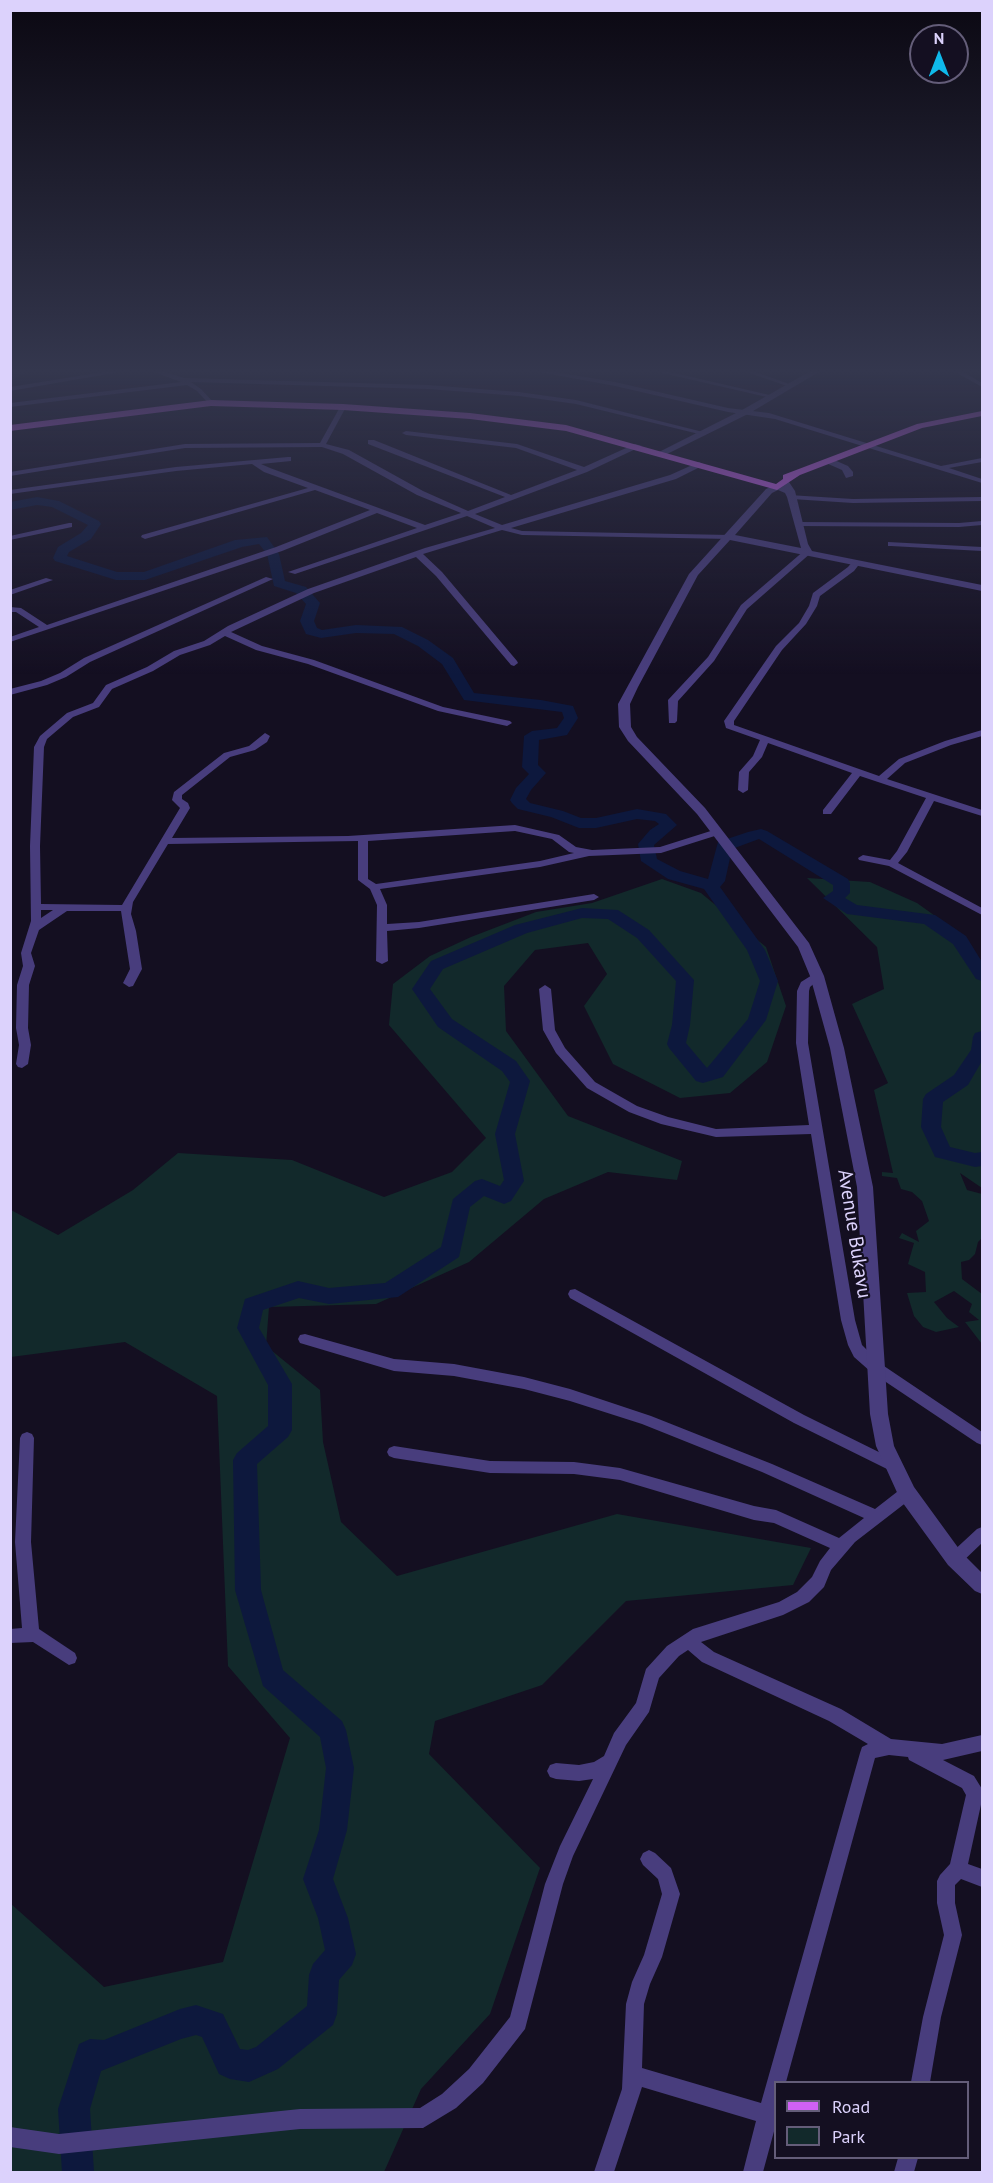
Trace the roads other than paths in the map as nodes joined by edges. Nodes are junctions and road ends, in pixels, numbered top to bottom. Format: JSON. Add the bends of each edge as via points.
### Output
{"nodes":[{"id":1,"x":30,"y":471,"type":"edge"},
{"id":2,"x":162,"y":471,"type":"edge"},
{"id":3,"x":269,"y":471,"type":"edge"},
{"id":4,"x":379,"y":471,"type":"edge"},
{"id":5,"x":444,"y":471,"type":"edge"},
{"id":6,"x":582,"y":471,"type":"edge"},
{"id":7,"x":685,"y":471,"type":"edge"},
{"id":8,"x":725,"y":471,"type":"edge"},
{"id":9,"x":806,"y":471,"type":"edge"},
{"id":10,"x":848,"y":471,"type":"edge"},
{"id":11,"x":951,"y":471,"type":"edge"},
{"id":12,"x":10,"y":474,"type":"edge"},
{"id":13,"x":849,"y":476,"type":"dead end"},
{"id":14,"x":982,"y":481,"type":"edge"},
{"id":15,"x":315,"y":488,"type":"junction"},
{"id":16,"x":780,"y":488,"type":"junction"},
{"id":17,"x":10,"y":492,"type":"edge"},
{"id":18,"x":511,"y":497,"type":"junction"},
{"id":19,"x":982,"y":499,"type":"edge"},
{"id":20,"x":377,"y":510,"type":"junction"},
{"id":21,"x":469,"y":513,"type":"junction"},
{"id":22,"x":982,"y":523,"type":"edge"},
{"id":23,"x":799,"y":524,"type":"junction"},
{"id":24,"x":69,"y":525,"type":"dead end"},
{"id":25,"x":425,"y":528,"type":"junction"},
{"id":26,"x":502,"y":528,"type":"junction"},
{"id":27,"x":145,"y":537,"type":"dead end"},
{"id":28,"x":730,"y":537,"type":"junction"},
{"id":29,"x":10,"y":538,"type":"edge"},
{"id":30,"x":891,"y":544,"type":"dead end"},
{"id":31,"x":982,"y":549,"type":"edge"},
{"id":32,"x":808,"y":552,"type":"junction"},
{"id":33,"x":418,"y":554,"type":"junction"},
{"id":34,"x":857,"y":562,"type":"junction"},
{"id":35,"x":292,"y":572,"type":"dead end"},
{"id":36,"x":270,"y":579,"type":"dead end"},
{"id":37,"x":49,"y":580,"type":"dead end"},
{"id":38,"x":982,"y":588,"type":"edge"},
{"id":39,"x":10,"y":593,"type":"edge"},
{"id":40,"x":10,"y":609,"type":"edge"},
{"id":41,"x":45,"y":627,"type":"junction"},
{"id":42,"x":225,"y":632,"type":"junction"},
{"id":43,"x":10,"y":640,"type":"edge"},
{"id":44,"x":514,"y":663,"type":"dead end"},
{"id":45,"x":10,"y":692,"type":"edge"},
{"id":46,"x":672,"y":721,"type":"dead end"},
{"id":47,"x":507,"y":723,"type":"dead end"},
{"id":48,"x":982,"y":733,"type":"edge"},
{"id":49,"x":265,"y":736,"type":"dead end"},
{"id":50,"x":766,"y":738,"type":"junction"},
{"id":51,"x":858,"y":772,"type":"junction"},
{"id":52,"x":880,"y":780,"type":"junction"},
{"id":53,"x":743,"y":790,"type":"dead end"},
{"id":54,"x":932,"y":796,"type":"junction"},
{"id":55,"x":827,"y":812,"type":"dead end"},
{"id":56,"x":982,"y":813,"type":"edge"},
{"id":57,"x":719,"y":834,"type":"junction"},
{"id":58,"x":363,"y":838,"type":"junction"},
{"id":59,"x":164,"y":841,"type":"junction"},
{"id":60,"x":592,"y":853,"type":"junction"},
{"id":61,"x":863,"y":858,"type":"dead end"},
{"id":62,"x":892,"y":864,"type":"junction"},
{"id":63,"x":374,"y":887,"type":"junction"},
{"id":64,"x":594,"y":897,"type":"dead end"},
{"id":65,"x":36,"y":907,"type":"junction"},
{"id":66,"x":64,"y":908,"type":"junction"},
{"id":67,"x":127,"y":908,"type":"junction"},
{"id":68,"x":982,"y":912,"type":"edge"},
{"id":69,"x":34,"y":928,"type":"junction"},
{"id":70,"x":383,"y":928,"type":"junction"},
{"id":71,"x":382,"y":961,"type":"dead end"},
{"id":72,"x":817,"y":976,"type":"junction"},
{"id":73,"x":129,"y":983,"type":"dead end"},
{"id":74,"x":545,"y":989,"type":"dead end"},
{"id":75,"x":16,"y":1028,"type":"edge"},
{"id":76,"x":22,"y":1064,"type":"dead end"},
{"id":77,"x":817,"y":1129,"type":"junction"},
{"id":78,"x":575,"y":1294,"type":"dead end"},
{"id":79,"x":305,"y":1339,"type":"dead end"},
{"id":80,"x":876,"y":1368,"type":"junction"},
{"id":81,"x":27,"y":1438,"type":"dead end"},
{"id":82,"x":982,"y":1439,"type":"edge"},
{"id":83,"x":394,"y":1452,"type":"dead end"},
{"id":84,"x":892,"y":1465,"type":"junction"},
{"id":85,"x":907,"y":1493,"type":"junction"},
{"id":86,"x":878,"y":1517,"type":"junction"},
{"id":87,"x":982,"y":1534,"type":"edge"},
{"id":88,"x":17,"y":1535,"type":"edge"},
{"id":89,"x":841,"y":1546,"type":"junction"},
{"id":90,"x":955,"y":1559,"type":"junction"},
{"id":91,"x":982,"y":1585,"type":"edge"},
{"id":92,"x":31,"y":1634,"type":"junction"},
{"id":93,"x":10,"y":1636,"type":"edge"},
{"id":94,"x":687,"y":1641,"type":"junction"},
{"id":95,"x":69,"y":1658,"type":"dead end"},
{"id":96,"x":982,"y":1743,"type":"edge"},
{"id":97,"x":889,"y":1747,"type":"junction"},
{"id":98,"x":909,"y":1750,"type":"junction"},
{"id":99,"x":610,"y":1761,"type":"junction"},
{"id":100,"x":556,"y":1771,"type":"dead end"},
{"id":101,"x":649,"y":1859,"type":"dead end"},
{"id":102,"x":958,"y":1869,"type":"junction"},
{"id":103,"x":982,"y":1878,"type":"edge"},
{"id":104,"x":633,"y":2074,"type":"junction"},
{"id":105,"x":777,"y":2081,"type":"edge"},
{"id":106,"x":921,"y":2081,"type":"edge"},
{"id":107,"x":774,"y":2091,"type":"edge"},
{"id":108,"x":768,"y":2115,"type":"junction"},
{"id":109,"x":10,"y":2137,"type":"edge"},
{"id":110,"x":604,"y":2172,"type":"edge"},
{"id":111,"x":753,"y":2172,"type":"edge"}],
"edges":[{"from":1,"to":12,"type":"street"},
{"from":2,"to":17,"type":"street"},
{"from":3,"to":15,"type":"street"},
{"from":4,"to":21,"type":"street","via":[[420,494]]},
{"from":5,"to":18,"type":"street"},
{"from":6,"to":18,"type":"street"},
{"from":7,"to":26,"type":"street"},
{"from":8,"to":16,"type":"main road"},
{"from":9,"to":16,"type":"main road"},
{"from":10,"to":13,"type":"street"},
{"from":11,"to":14,"type":"street"},
{"from":15,"to":20,"type":"street"},
{"from":15,"to":27,"type":"street"},
{"from":16,"to":19,"type":"street","via":[[854,501]]},
{"from":16,"to":23,"type":"street"},
{"from":16,"to":28,"type":"street"},
{"from":18,"to":21,"type":"street"},
{"from":20,"to":25,"type":"street"},
{"from":20,"to":41,"type":"street","via":[[279,549]]},
{"from":21,"to":25,"type":"street"},
{"from":21,"to":26,"type":"street"},
{"from":22,"to":23,"type":"street"},
{"from":23,"to":32,"type":"street"},
{"from":24,"to":29,"type":"street"},
{"from":25,"to":35,"type":"street"},
{"from":26,"to":28,"type":"street","via":[[535,534]]},
{"from":26,"to":33,"type":"street"},
{"from":28,"to":32,"type":"street"},
{"from":28,"to":57,"type":"street","via":[[694,574],[624,704],[625,727],[632,739]]},
{"from":30,"to":31,"type":"street"},
{"from":32,"to":34,"type":"street"},
{"from":32,"to":46,"type":"street","via":[[744,607],[711,659],[674,700]]},
{"from":33,"to":42,"type":"street","via":[[298,596]]},
{"from":33,"to":44,"type":"street"},
{"from":34,"to":38,"type":"street"},
{"from":34,"to":50,"type":"street","via":[[819,591],[802,624],[779,648],[729,721],[733,728]]},
{"from":36,"to":45,"type":"street","via":[[87,660],[45,683]]},
{"from":37,"to":39,"type":"street"},
{"from":40,"to":41,"type":"street"},
{"from":41,"to":43,"type":"street"},
{"from":42,"to":47,"type":"street","via":[[259,648],[321,665],[441,709]]},
{"from":42,"to":65,"type":"street","via":[[109,687],[96,705],[70,715],[44,738],[39,747]]},
{"from":48,"to":52,"type":"street","via":[[902,761]]},
{"from":49,"to":59,"type":"street","via":[[252,748],[227,755],[177,794],[185,808]]},
{"from":50,"to":51,"type":"street"},
{"from":50,"to":53,"type":"street","via":[[744,772]]},
{"from":51,"to":52,"type":"street"},
{"from":51,"to":55,"type":"street"},
{"from":52,"to":54,"type":"street"},
{"from":54,"to":56,"type":"street"},
{"from":54,"to":62,"type":"street"},
{"from":57,"to":60,"type":"street","via":[[661,850]]},
{"from":57,"to":72,"type":"street","via":[[804,946]]},
{"from":58,"to":59,"type":"street"},
{"from":58,"to":60,"type":"street","via":[[518,828],[555,837],[573,850]]},
{"from":58,"to":63,"type":"street","via":[[363,880]]},
{"from":59,"to":67,"type":"street"},
{"from":60,"to":63,"type":"street"},
{"from":61,"to":62,"type":"street"},
{"from":62,"to":68,"type":"street"},
{"from":63,"to":70,"type":"street","via":[[382,905]]},
{"from":64,"to":70,"type":"street"},
{"from":65,"to":66,"type":"street"},
{"from":65,"to":69,"type":"street"},
{"from":66,"to":67,"type":"street"},
{"from":66,"to":69,"type":"street"},
{"from":67,"to":73,"type":"street","via":[[136,969]]},
{"from":69,"to":75,"type":"street","via":[[26,953],[29,966]]},
{"from":70,"to":71,"type":"street"},
{"from":72,"to":77,"type":"street","name":"Avenue Bukavu","via":[[803,991],[802,1043]]},
{"from":72,"to":80,"type":"street","via":[[837,1048],[865,1187]]},
{"from":74,"to":77,"type":"street","via":[[549,1030],[560,1050],[591,1085],[633,1109],[716,1133]]},
{"from":75,"to":76,"type":"street","via":[[25,1045]]},
{"from":77,"to":80,"type":"street","name":"Avenue Bukavu","via":[[848,1320],[859,1353]]},
{"from":78,"to":84,"type":"street","via":[[799,1419]]},
{"from":79,"to":86,"type":"street","via":[[394,1365],[454,1370],[570,1395],[690,1437]]},
{"from":80,"to":82,"type":"street","name":"Avenue Bukavu"},
{"from":80,"to":84,"type":"street","via":[[879,1414]]},
{"from":81,"to":88,"type":"street"},
{"from":83,"to":89,"type":"street","via":[[490,1467],[574,1468],[620,1474],[776,1517]]},
{"from":84,"to":85,"type":"street"},
{"from":85,"to":86,"type":"street"},
{"from":85,"to":90,"type":"street"},
{"from":86,"to":89,"type":"street"},
{"from":87,"to":90,"type":"street"},
{"from":88,"to":92,"type":"street"},
{"from":89,"to":94,"type":"street","via":[[818,1582],[803,1597],[783,1608]]},
{"from":90,"to":91,"type":"street"},
{"from":92,"to":93,"type":"street"},
{"from":92,"to":95,"type":"street"},
{"from":94,"to":97,"type":"street","via":[[708,1657],[835,1715]]},
{"from":94,"to":99,"type":"street","via":[[653,1672],[643,1706]]},
{"from":96,"to":98,"type":"street","via":[[942,1752]]},
{"from":97,"to":98,"type":"street"},
{"from":97,"to":105,"type":"street","via":[[868,1753]]},
{"from":98,"to":102,"type":"street","via":[[974,1789]]},
{"from":99,"to":100,"type":"street","via":[[597,1770]]},
{"from":99,"to":109,"type":"street","via":[[554,1884],[518,2022],[476,2076],[423,2118],[300,2119],[91,2143],[59,2144]]},
{"from":101,"to":104,"type":"street","via":[[665,1874],[671,1894],[635,2004]]},
{"from":102,"to":103,"type":"street"},
{"from":102,"to":106,"type":"street","via":[[946,1881],[953,1935],[932,2017]]},
{"from":104,"to":108,"type":"street"},
{"from":104,"to":110,"type":"street","via":[[629,2103]]},
{"from":107,"to":108,"type":"street"},
{"from":108,"to":111,"type":"street"}]}
